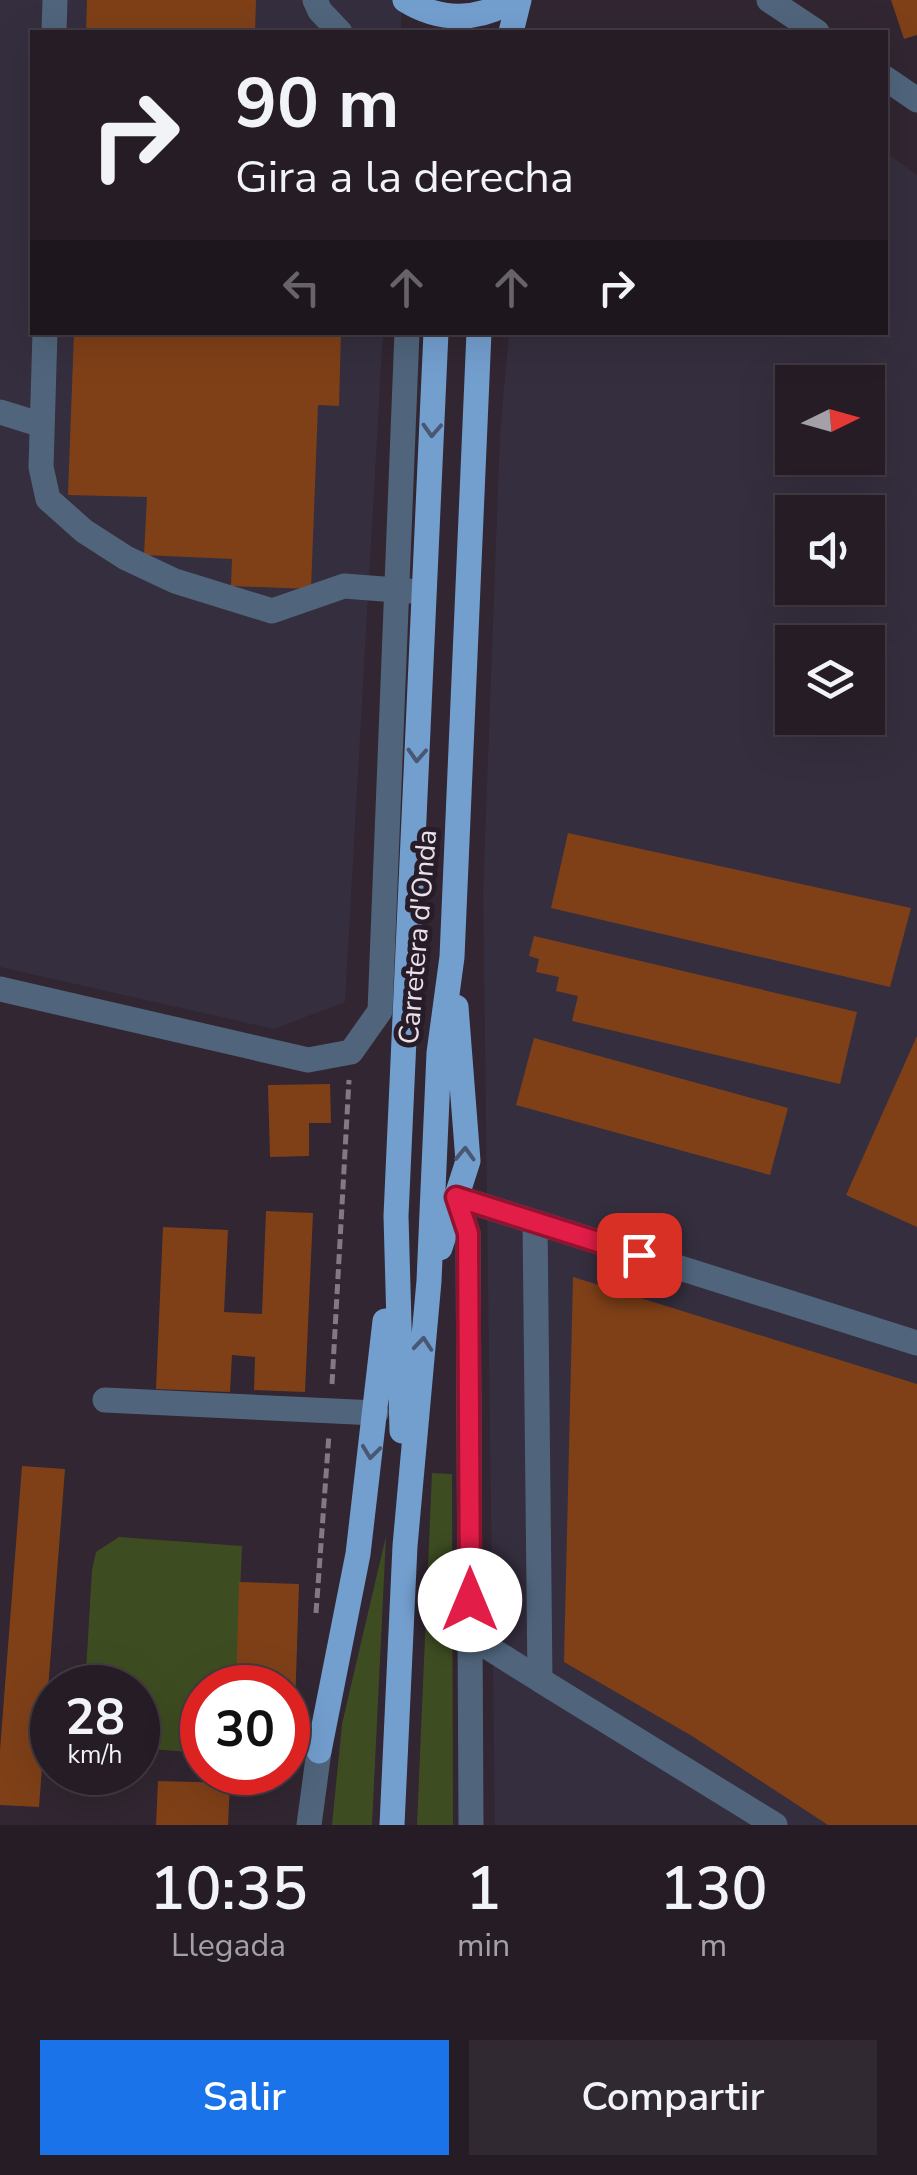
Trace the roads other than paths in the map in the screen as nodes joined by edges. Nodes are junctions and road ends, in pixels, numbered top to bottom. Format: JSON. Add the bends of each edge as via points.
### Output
{"nodes":[{"id":1,"x":56,"y":0,"type":"edge"},
{"id":2,"x":315,"y":0,"type":"edge"},
{"id":3,"x":516,"y":0,"type":"edge"},
{"id":4,"x":769,"y":0,"type":"edge"},
{"id":5,"x":418,"y":14,"type":"edge"},
{"id":6,"x":54,"y":30,"type":"edge"},
{"id":7,"x":338,"y":30,"type":"edge"},
{"id":8,"x":512,"y":30,"type":"edge"},
{"id":9,"x":814,"y":30,"type":"edge"},
{"id":10,"x":888,"y":80,"type":"edge"},
{"id":11,"x":917,"y":100,"type":"edge"},
{"id":12,"x":45,"y":335,"type":"edge"},
{"id":13,"x":407,"y":335,"type":"edge"},
{"id":14,"x":436,"y":335,"type":"edge"},
{"id":15,"x":480,"y":335,"type":"edge"},
{"id":16,"x":0,"y":412,"type":"edge"},
{"id":17,"x":42,"y":425,"type":"junction"},
{"id":18,"x":397,"y":590,"type":"junction"},
{"id":19,"x":424,"y":592,"type":"junction"},
{"id":20,"x":452,"y":957,"type":"junction"},
{"id":21,"x":0,"y":990,"type":"edge"},
{"id":22,"x":456,"y":1197,"type":"junction"},
{"id":23,"x":396,"y":1216,"type":"junction"},
{"id":24,"x":535,"y":1222,"type":"junction"},
{"id":25,"x":429,"y":1281,"type":"junction"},
{"id":26,"x":917,"y":1343,"type":"edge"},
{"id":27,"x":105,"y":1400,"type":"dead end"},
{"id":28,"x":376,"y":1413,"type":"junction"},
{"id":29,"x":404,"y":1546,"type":"junction"},
{"id":30,"x":470,"y":1636,"type":"junction"},
{"id":31,"x":540,"y":1680,"type":"junction"},
{"id":32,"x":319,"y":1751,"type":"joint"},
{"id":33,"x":309,"y":1825,"type":"edge"},
{"id":34,"x":392,"y":1825,"type":"edge"},
{"id":35,"x":471,"y":1825,"type":"edge"},
{"id":36,"x":775,"y":1825,"type":"edge"}],
"edges":[{"from":1,"to":6,"type":"street"},
{"from":2,"to":7,"type":"street"},
{"from":3,"to":5,"type":"main road","via":[[472,16]]},
{"from":3,"to":8,"type":"main road"},
{"from":4,"to":9,"type":"street"},
{"from":10,"to":11,"type":"street"},
{"from":12,"to":17,"type":"street"},
{"from":13,"to":18,"type":"street","name":"Carretera d'Onda"},
{"from":14,"to":19,"type":"main road","name":"Carretera d'Onda","one_way":true},
{"from":15,"to":20,"type":"main road","name":"Carretera d'Onda"},
{"from":16,"to":17,"type":"street"},
{"from":17,"to":18,"type":"street","via":[[48,499],[84,531],[176,582],[272,611],[344,586]]},
{"from":18,"to":19,"type":"street"},
{"from":18,"to":21,"type":"street","name":"Carretera d'Onda","via":[[380,1011],[351,1052],[308,1060],[274,1054]]},
{"from":19,"to":23,"type":"main road","name":"Carretera d'Onda","one_way":true},
{"from":22,"to":20,"type":"main road","one_way":true,"via":[[468,1161]]},
{"from":20,"to":25,"type":"main road","name":"Carretera d'Onda","via":[[439,1054]]},
{"from":22,"to":24,"type":"street"},
{"from":22,"to":25,"type":"main road"},
{"from":22,"to":30,"type":"street","via":[[468,1233]]},
{"from":23,"to":28,"type":"main road"},
{"from":23,"to":29,"type":"main road","name":"Carretera d'Onda"},
{"from":24,"to":26,"type":"street"},
{"from":24,"to":31,"type":"street"},
{"from":29,"to":25,"type":"main road","name":"Carretera d'Onda","one_way":true},
{"from":27,"to":28,"type":"street"},
{"from":28,"to":32,"type":"main road","one_way":true,"via":[[358,1554]]},
{"from":29,"to":34,"type":"main road","name":"Carretera d'Onda"},
{"from":30,"to":31,"type":"street"},
{"from":30,"to":35,"type":"street"},
{"from":31,"to":36,"type":"street"},
{"from":32,"to":33,"type":"street"}]}
